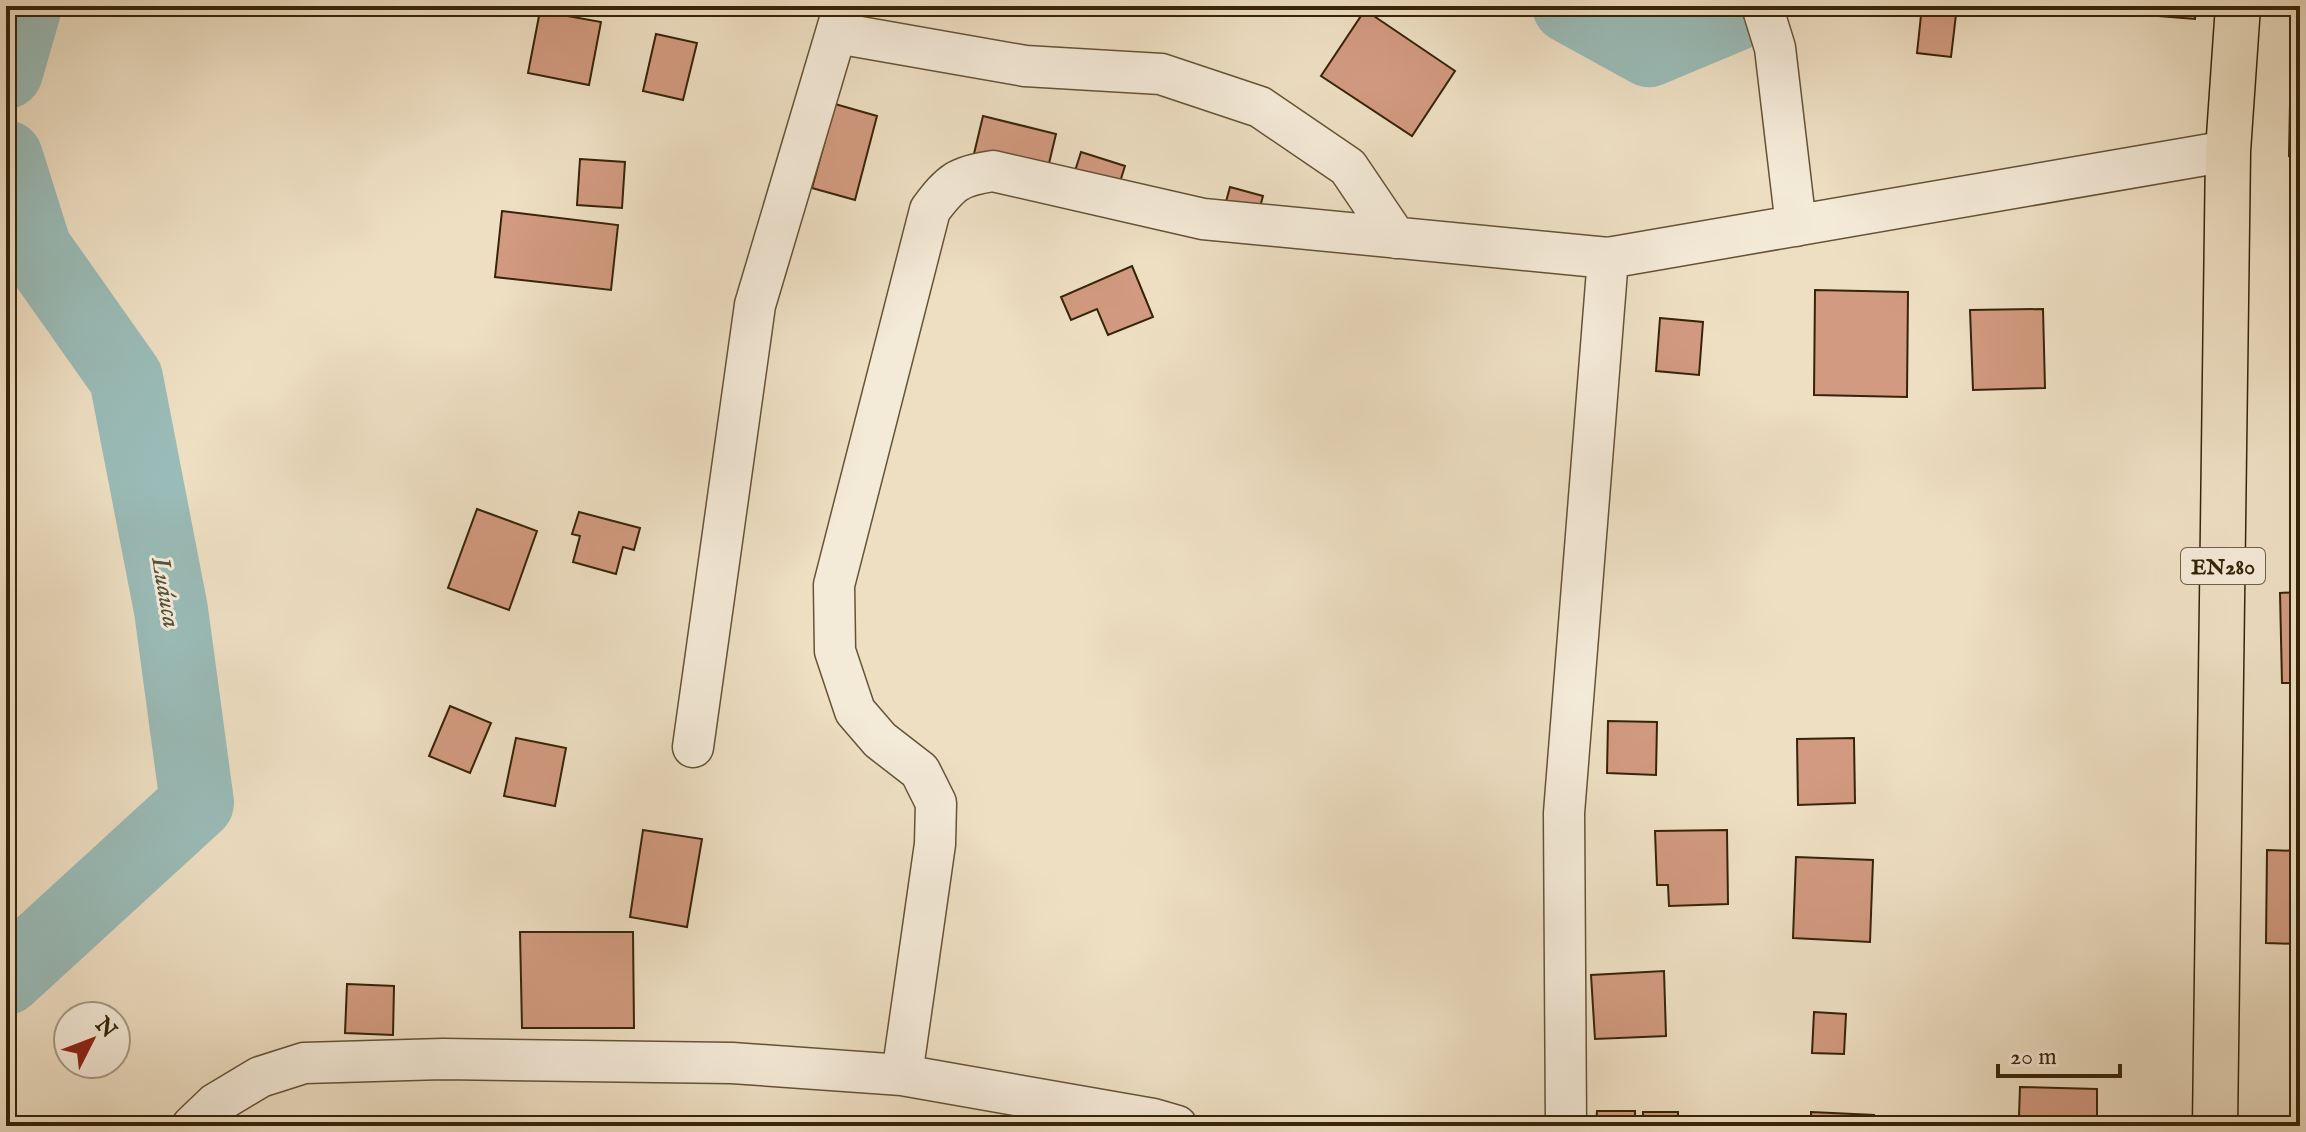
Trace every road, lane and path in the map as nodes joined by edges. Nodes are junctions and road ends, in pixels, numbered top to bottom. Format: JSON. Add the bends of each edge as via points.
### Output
{"nodes":[{"id":1,"x":1762,"y":6,"type":"edge"},
{"id":2,"x":2238,"y":6,"type":"edge"},
{"id":3,"x":840,"y":19,"type":"edge"},
{"id":4,"x":2228,"y":151,"type":"junction"},
{"id":5,"x":1796,"y":226,"type":"junction"},
{"id":6,"x":1396,"y":238,"type":"junction"},
{"id":7,"x":1608,"y":258,"type":"junction"},
{"id":8,"x":693,"y":747,"type":"dead end"},
{"id":9,"x":902,"y":1075,"type":"junction"},
{"id":10,"x":192,"y":1126,"type":"edge"},
{"id":11,"x":1177,"y":1126,"type":"edge"},
{"id":12,"x":1566,"y":1126,"type":"edge"},
{"id":13,"x":2215,"y":1126,"type":"edge"}],
"edges":[{"from":1,"to":5,"type":"street","via":[[1775,48]]},
{"from":2,"to":4,"type":"main road","number":"EN280"},
{"from":3,"to":6,"type":"street","via":[[1025,66],[1161,74],[1260,107],[1348,167]]},
{"from":3,"to":8,"type":"street","via":[[755,305]]},
{"from":4,"to":5,"type":"street"},
{"from":4,"to":13,"type":"main road","number":"EN280"},
{"from":5,"to":7,"type":"street"},
{"from":6,"to":7,"type":"street"},
{"from":6,"to":9,"type":"street","via":[[1203,219],[993,171],[965,175],[947,187],[930,210],[834,585],[835,651],[855,711],[880,740],[920,771],[936,803],[935,844]]},
{"from":7,"to":12,"type":"street","via":[[1564,813]]},
{"from":9,"to":10,"type":"street","via":[[732,1063],[304,1063],[260,1077],[215,1104]]},
{"from":9,"to":11,"type":"street"}]}
